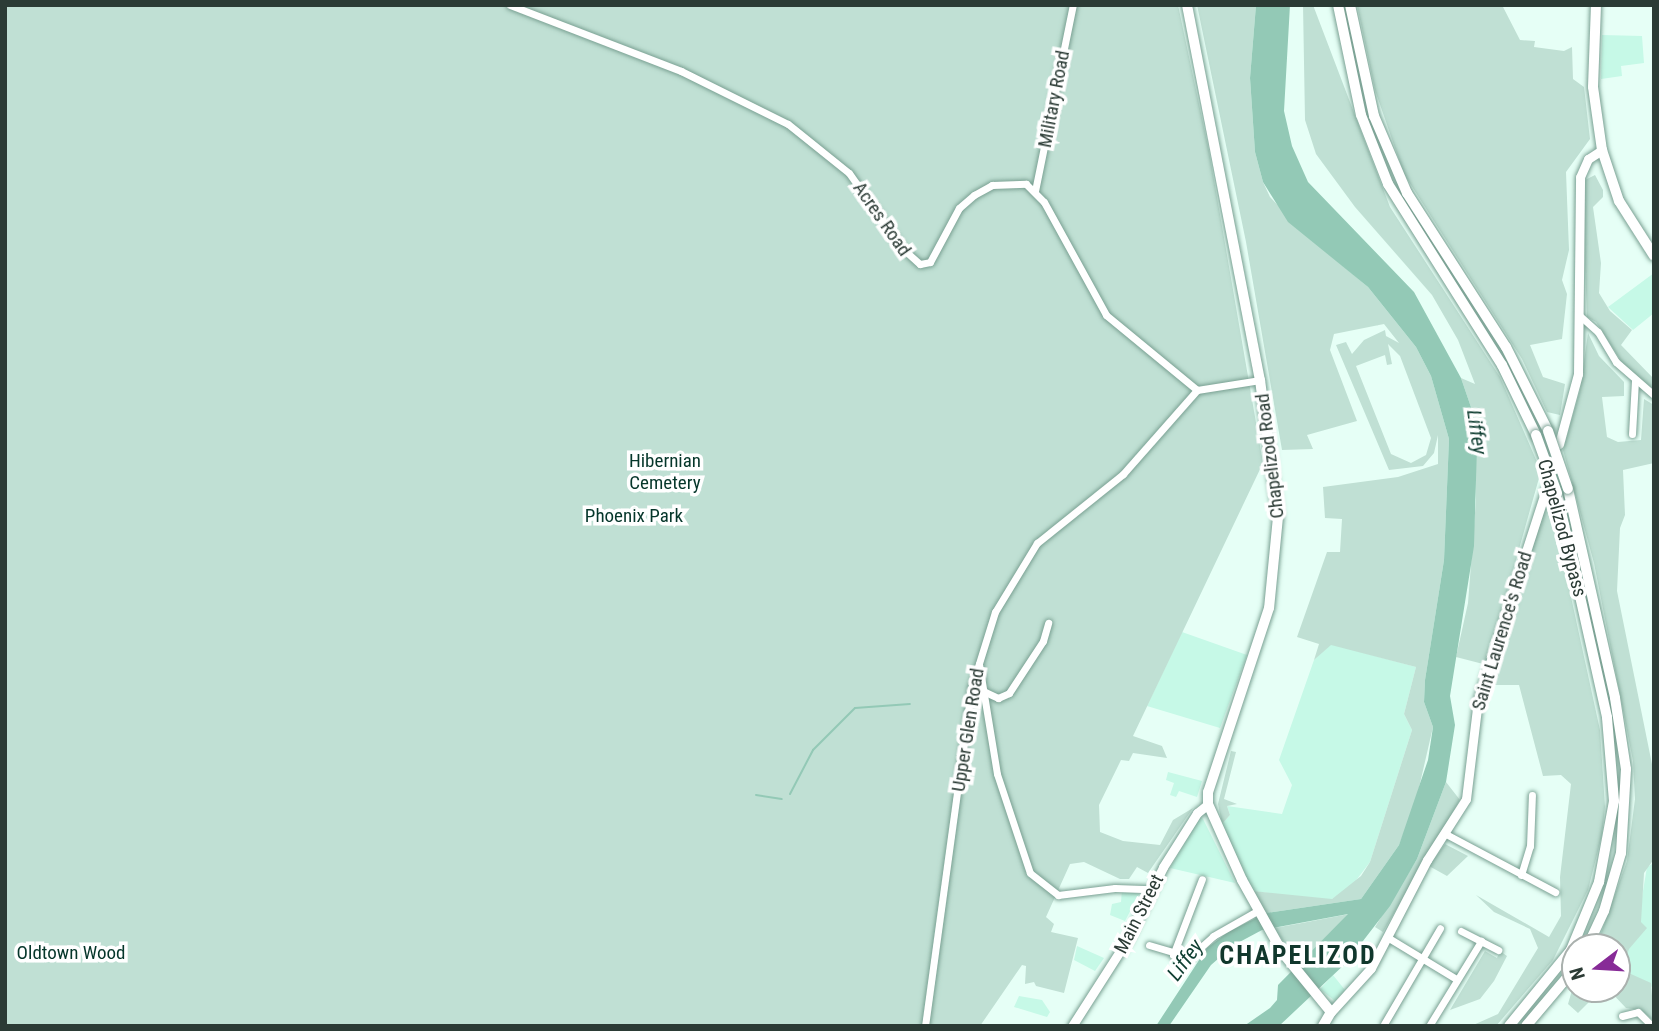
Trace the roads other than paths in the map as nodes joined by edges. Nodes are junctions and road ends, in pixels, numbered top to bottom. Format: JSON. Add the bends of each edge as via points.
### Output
{"nodes":[{"id":1,"x":510,"y":5,"type":"edge"},
{"id":2,"x":1073,"y":5,"type":"edge"},
{"id":3,"x":1186,"y":5,"type":"edge"},
{"id":4,"x":1338,"y":5,"type":"edge"},
{"id":5,"x":1350,"y":5,"type":"edge"},
{"id":6,"x":1596,"y":5,"type":"edge"},
{"id":7,"x":1602,"y":150,"type":"junction"},
{"id":8,"x":1035,"y":191,"type":"junction"},
{"id":9,"x":1654,"y":256,"type":"edge"},
{"id":10,"x":1580,"y":315,"type":"junction"},
{"id":11,"x":1261,"y":380,"type":"junction"},
{"id":12,"x":1635,"y":380,"type":"junction"},
{"id":13,"x":1197,"y":390,"type":"junction"},
{"id":14,"x":1654,"y":395,"type":"edge"},
{"id":15,"x":1632,"y":434,"type":"dead end"},
{"id":16,"x":1559,"y":444,"type":"dead end"},
{"id":17,"x":1546,"y":489,"type":"dead end"},
{"id":18,"x":1048,"y":623,"type":"dead end"},
{"id":19,"x":978,"y":662,"type":"junction"},
{"id":20,"x":983,"y":690,"type":"junction"},
{"id":21,"x":1532,"y":795,"type":"dead end"},
{"id":22,"x":1208,"y":804,"type":"junction"},
{"id":23,"x":1444,"y":833,"type":"junction"},
{"id":24,"x":1521,"y":875,"type":"junction"},
{"id":25,"x":1202,"y":879,"type":"dead end"},
{"id":26,"x":1150,"y":889,"type":"junction"},
{"id":27,"x":1555,"y":892,"type":"dead end"},
{"id":28,"x":1259,"y":912,"type":"junction"},
{"id":29,"x":1440,"y":928,"type":"dead end"},
{"id":30,"x":1461,"y":930,"type":"dead end"},
{"id":31,"x":1593,"y":933,"type":"edge"},
{"id":32,"x":1387,"y":937,"type":"junction"},
{"id":33,"x":1481,"y":941,"type":"junction"},
{"id":34,"x":1149,"y":945,"type":"dead end"},
{"id":35,"x":1497,"y":950,"type":"dead end"},
{"id":36,"x":1173,"y":955,"type":"junction"},
{"id":37,"x":1422,"y":959,"type":"junction"},
{"id":38,"x":1456,"y":979,"type":"junction"},
{"id":39,"x":1561,"y":985,"type":"edge"},
{"id":40,"x":1331,"y":1012,"type":"junction"},
{"id":41,"x":1622,"y":1016,"type":"dead end"},
{"id":42,"x":1384,"y":1024,"type":"edge"},
{"id":43,"x":925,"y":1026,"type":"edge"},
{"id":44,"x":1072,"y":1026,"type":"edge"},
{"id":45,"x":1323,"y":1026,"type":"edge"},
{"id":46,"x":1429,"y":1026,"type":"edge"},
{"id":47,"x":1509,"y":1026,"type":"edge"},
{"id":48,"x":1526,"y":1026,"type":"edge"},
{"id":49,"x":1652,"y":1026,"type":"edge"}],
"edges":[{"from":1,"to":8,"type":"street","name":"Acres Road","via":[[681,71],[798,131],[849,173],[902,248],[920,264],[930,262],[959,208],[974,195],[1013,181]]},
{"from":2,"to":8,"type":"street","name":"Military Road"},
{"from":3,"to":11,"type":"main road","name":"Chapelizod Road"},
{"from":4,"to":47,"type":"main road","name":"Chapelizod Bypass","bridge":true,"via":[[1358,105],[1388,184],[1502,365],[1536,436],[1557,493],[1607,717],[1614,801],[1599,882],[1571,950]]},
{"from":5,"to":31,"type":"main road","name":"Chapelizod Bypass","bridge":true,"via":[[1374,116],[1407,193],[1506,347],[1548,431],[1568,489],[1615,698],[1626,769],[1621,853]]},
{"from":6,"to":7,"type":"main road","via":[[1593,87]]},
{"from":7,"to":9,"type":"main road","via":[[1619,201]]},
{"from":7,"to":10,"type":"street","via":[[1588,159],[1580,177]]},
{"from":8,"to":13,"type":"street","via":[[1106,315]]},
{"from":10,"to":12,"type":"street"},
{"from":10,"to":16,"type":"street","via":[[1578,374]]},
{"from":11,"to":13,"type":"street"},
{"from":11,"to":22,"type":"main road","name":"Chapelizod Road","via":[[1277,497],[1275,571],[1267,614],[1208,792]]},
{"from":12,"to":14,"type":"street"},
{"from":12,"to":15,"type":"street"},
{"from":13,"to":19,"type":"street","name":"Upper Glen Road","via":[[1123,474],[1037,543],[1010,581]]},
{"from":17,"to":23,"type":"street","name":"Saint Laurence's Road","via":[[1478,700],[1466,798]]},
{"from":18,"to":20,"type":"street","via":[[1044,641],[1009,693],[998,698]]},
{"from":19,"to":20,"type":"street"},
{"from":19,"to":43,"type":"street","name":"Upper Glen Road"},
{"from":20,"to":26,"type":"street","via":[[997,774],[1020,852],[1035,879],[1056,894]]},
{"from":21,"to":24,"type":"street","via":[[1530,846]]},
{"from":22,"to":26,"type":"street","name":"Main Street","via":[[1196,813]]},
{"from":22,"to":28,"type":"main road"},
{"from":23,"to":24,"type":"street"},
{"from":23,"to":32,"type":"street","name":"Saint Laurence's Road"},
{"from":24,"to":27,"type":"street"},
{"from":25,"to":36,"type":"street"},
{"from":26,"to":44,"type":"street","name":"Main Street","via":[[1127,940]]},
{"from":28,"to":36,"type":"street","via":[[1213,936],[1194,956]]},
{"from":28,"to":40,"type":"main road","via":[[1293,967]]},
{"from":29,"to":37,"type":"street"},
{"from":30,"to":33,"type":"street"},
{"from":32,"to":37,"type":"street"},
{"from":32,"to":40,"type":"street","name":"Saint Laurence's Road","via":[[1358,986]]},
{"from":33,"to":35,"type":"street"},
{"from":33,"to":38,"type":"street"},
{"from":34,"to":36,"type":"street"},
{"from":37,"to":38,"type":"street"},
{"from":37,"to":42,"type":"street"},
{"from":38,"to":46,"type":"street"},
{"from":39,"to":48,"type":"main road"},
{"from":40,"to":45,"type":"main road","name":"Saint Laurence's Road"},
{"from":41,"to":49,"type":"street","via":[[1638,1012]]}]}
